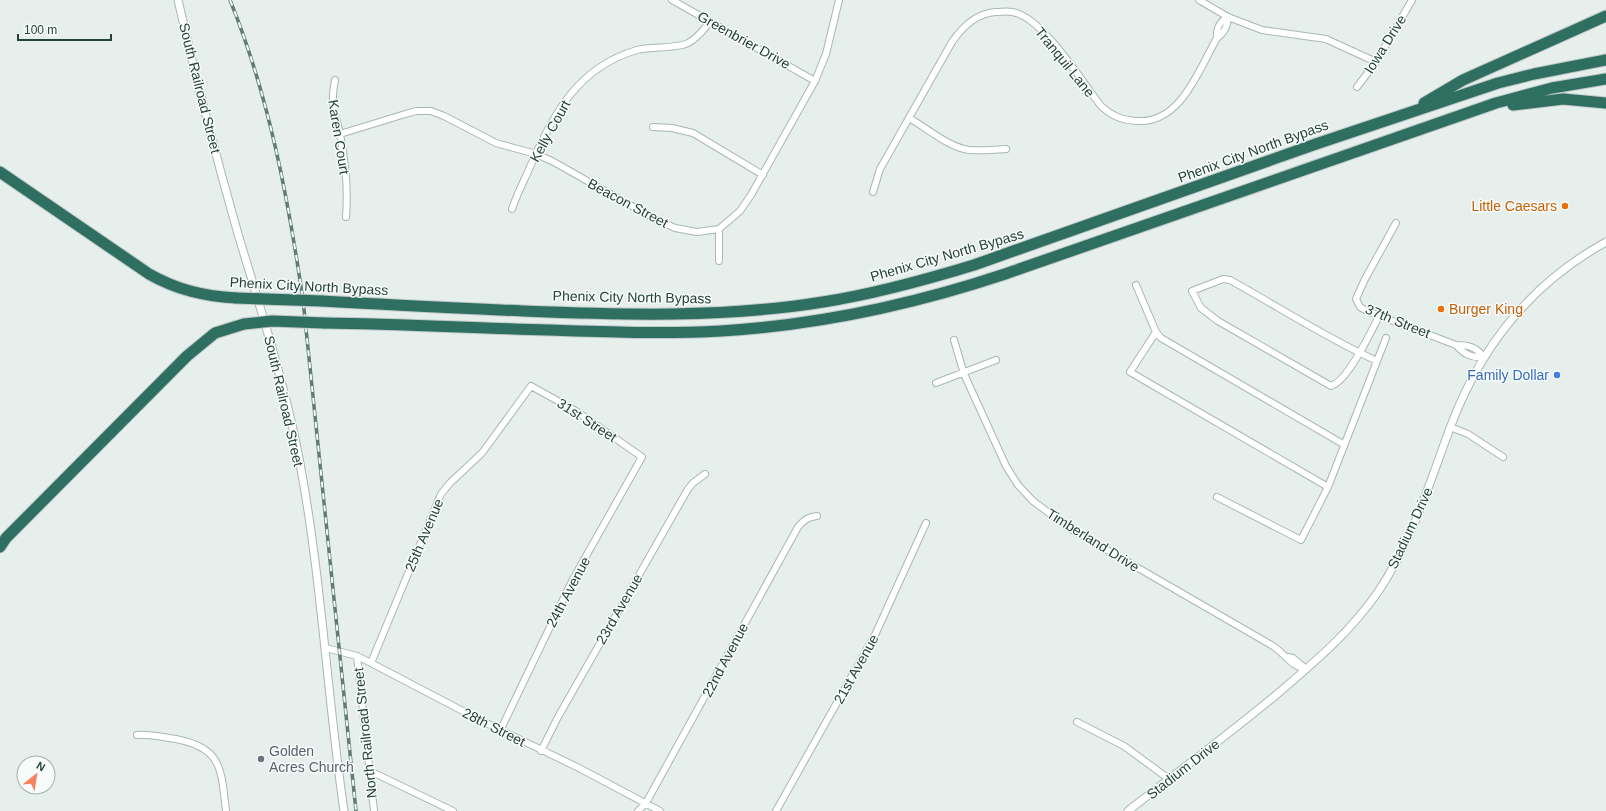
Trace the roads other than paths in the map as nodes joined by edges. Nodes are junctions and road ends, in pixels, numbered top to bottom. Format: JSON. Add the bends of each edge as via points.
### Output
{"nodes":[{"id":1,"x":178,"y":0,"type":"edge"},
{"id":2,"x":672,"y":0,"type":"edge"},
{"id":3,"x":839,"y":0,"type":"edge"},
{"id":4,"x":1199,"y":0,"type":"edge"},
{"id":5,"x":1412,"y":0,"type":"edge"},
{"id":6,"x":1606,"y":16,"type":"edge"},
{"id":7,"x":1228,"y":17,"type":"junction"},
{"id":8,"x":710,"y":22,"type":"junction"},
{"id":9,"x":1606,"y":60,"type":"edge"},
{"id":10,"x":1376,"y":62,"type":"junction"},
{"id":11,"x":1606,"y":79,"type":"edge"},
{"id":12,"x":335,"y":80,"type":"dead end"},
{"id":13,"x":815,"y":81,"type":"junction"},
{"id":14,"x":1357,"y":87,"type":"dead end"},
{"id":15,"x":1606,"y":103,"type":"edge"},
{"id":16,"x":1405,"y":115,"type":"junction"},
{"id":17,"x":909,"y":118,"type":"junction"},
{"id":18,"x":1436,"y":123,"type":"junction"},
{"id":19,"x":653,"y":127,"type":"dead end"},
{"id":20,"x":340,"y":134,"type":"junction"},
{"id":21,"x":1006,"y":148,"type":"dead end"},
{"id":22,"x":536,"y":154,"type":"junction"},
{"id":23,"x":0,"y":172,"type":"edge"},
{"id":24,"x":763,"y":175,"type":"junction"},
{"id":25,"x":873,"y":192,"type":"dead end"},
{"id":26,"x":512,"y":209,"type":"dead end"},
{"id":27,"x":346,"y":217,"type":"dead end"},
{"id":28,"x":1396,"y":223,"type":"dead end"},
{"id":29,"x":719,"y":229,"type":"junction"},
{"id":30,"x":1606,"y":242,"type":"edge"},
{"id":31,"x":718,"y":261,"type":"dead end"},
{"id":32,"x":1136,"y":285,"type":"dead end"},
{"id":33,"x":1378,"y":316,"type":"junction"},
{"id":34,"x":1156,"y":332,"type":"junction"},
{"id":35,"x":1386,"y":338,"type":"dead end"},
{"id":36,"x":954,"y":340,"type":"dead end"},
{"id":37,"x":1359,"y":353,"type":"junction"},
{"id":38,"x":1483,"y":357,"type":"junction"},
{"id":39,"x":996,"y":360,"type":"dead end"},
{"id":40,"x":1377,"y":361,"type":"junction"},
{"id":41,"x":964,"y":374,"type":"junction"},
{"id":42,"x":936,"y":383,"type":"dead end"},
{"id":43,"x":531,"y":386,"type":"joint"},
{"id":44,"x":1450,"y":427,"type":"junction"},
{"id":45,"x":1343,"y":444,"type":"junction"},
{"id":46,"x":1503,"y":456,"type":"dead end"},
{"id":47,"x":642,"y":457,"type":"joint"},
{"id":48,"x":705,"y":474,"type":"dead end"},
{"id":49,"x":1328,"y":487,"type":"junction"},
{"id":50,"x":1217,"y":498,"type":"dead end"},
{"id":51,"x":817,"y":516,"type":"dead end"},
{"id":52,"x":926,"y":523,"type":"dead end"},
{"id":53,"x":2,"y":542,"type":"edge"},
{"id":54,"x":326,"y":648,"type":"junction"},
{"id":55,"x":356,"y":656,"type":"junction"},
{"id":56,"x":371,"y":663,"type":"junction"},
{"id":57,"x":1306,"y":669,"type":"junction"},
{"id":58,"x":1077,"y":722,"type":"dead end"},
{"id":59,"x":500,"y":731,"type":"junction"},
{"id":60,"x":136,"y":736,"type":"dead end"},
{"id":61,"x":541,"y":751,"type":"junction"},
{"id":62,"x":370,"y":771,"type":"junction"},
{"id":63,"x":1169,"y":779,"type":"junction"},
{"id":64,"x":646,"y":803,"type":"junction"},
{"id":65,"x":226,"y":811,"type":"edge"},
{"id":66,"x":344,"y":811,"type":"edge"},
{"id":67,"x":374,"y":811,"type":"edge"},
{"id":68,"x":453,"y":811,"type":"edge"},
{"id":69,"x":638,"y":811,"type":"edge"},
{"id":70,"x":660,"y":811,"type":"edge"},
{"id":71,"x":776,"y":811,"type":"edge"},
{"id":72,"x":1128,"y":811,"type":"edge"}],
"edges":[{"from":1,"to":54,"type":"street","name":"South Railroad Street","via":[[190,57],[228,198],[289,409],[309,518]]},
{"from":2,"to":8,"type":"street","name":"Greenbrier Drive"},
{"from":3,"to":13,"type":"street","via":[[826,54]]},
{"from":4,"to":7,"type":"street"},
{"from":5,"to":10,"type":"street","name":"Iowa Drive"},
{"from":6,"to":16,"type":"highway","via":[[1463,80]]},
{"from":7,"to":10,"type":"street","via":[[1262,30],[1326,39]]},
{"from":7,"to":17,"type":"street","name":"Tranquil Lane","via":[[1228,26],[1217,38],[1181,101],[1171,111],[1142,122],[1126,121],[1112,116],[1101,106],[1043,30],[1026,17],[1012,12],[991,13],[971,21],[960,30]]},
{"from":8,"to":13,"type":"street","name":"Greenbrier Drive"},
{"from":8,"to":22,"type":"street","name":"Kelly Court","via":[[688,43],[638,50],[617,57],[598,68],[580,82],[566,99]]},
{"from":9,"to":16,"type":"highway","name":"Phenix City North Bypass","via":[[1498,83]]},
{"from":10,"to":14,"type":"street","name":"Iowa Drive"},
{"from":11,"to":18,"type":"highway","via":[[1552,88]]},
{"from":12,"to":20,"type":"street","name":"Karen Court","via":[[333,111]]},
{"from":13,"to":24,"type":"street"},
{"from":15,"to":18,"type":"highway","via":[[1563,99],[1526,103]]},
{"from":16,"to":23,"type":"highway","name":"Phenix City North Bypass","bridge":true,"via":[[1316,144],[974,266],[824,302],[720,313],[565,312],[236,298],[190,292],[153,276]]},
{"from":17,"to":21,"type":"street","via":[[949,142],[967,149],[982,151]]},
{"from":17,"to":25,"type":"street","name":"Tranquil Lane","via":[[880,169]]},
{"from":18,"to":53,"type":"highway","bridge":true,"via":[[977,283],[901,305],[830,319],[722,331],[650,333],[324,322],[272,321],[244,324],[215,333],[187,356]]},
{"from":19,"to":24,"type":"street","via":[[693,133]]},
{"from":20,"to":22,"type":"street","name":"Beacon Street","via":[[416,111],[431,111],[496,143]]},
{"from":20,"to":27,"type":"street","name":"Karen Court","via":[[348,201]]},
{"from":22,"to":26,"type":"street","name":"Kelly Court"},
{"from":22,"to":29,"type":"street","name":"Beacon Street","via":[[675,228],[697,232]]},
{"from":24,"to":29,"type":"street","via":[[740,211]]},
{"from":28,"to":33,"type":"street","name":"37th Street","via":[[1356,299],[1360,307]]},
{"from":29,"to":31,"type":"street"},
{"from":30,"to":38,"type":"street","name":"Stadium Drive","via":[[1573,262],[1539,288],[1509,320]]},
{"from":32,"to":34,"type":"street"},
{"from":33,"to":37,"type":"street"},
{"from":33,"to":38,"type":"street","name":"37th Street","via":[[1456,344],[1462,352],[1474,358]]},
{"from":34,"to":45,"type":"street","via":[[1186,354]]},
{"from":34,"to":49,"type":"street","via":[[1130,372]]},
{"from":35,"to":40,"type":"street"},
{"from":36,"to":41,"type":"street","name":"Timberland Drive"},
{"from":37,"to":37,"type":"street","via":[[1338,384],[1331,386],[1218,321],[1201,308],[1192,291],[1223,279],[1230,280]]},
{"from":37,"to":40,"type":"street"},
{"from":38,"to":44,"type":"street","name":"Stadium Drive"},
{"from":39,"to":41,"type":"street"},
{"from":40,"to":45,"type":"street"},
{"from":41,"to":42,"type":"street"},
{"from":41,"to":57,"type":"street","name":"Timberland Drive","via":[[1006,466],[1033,501],[1068,528],[1273,646],[1288,657],[1290,662]]},
{"from":43,"to":47,"type":"street","name":"31st Street","via":[[576,411]]},
{"from":43,"to":56,"type":"street","name":"25th Avenue","via":[[482,453],[450,482],[441,494]]},
{"from":44,"to":46,"type":"street","via":[[1468,434]]},
{"from":44,"to":57,"type":"street","name":"Stadium Drive","via":[[1419,515],[1401,555],[1350,627],[1325,654]]},
{"from":45,"to":49,"type":"street"},
{"from":47,"to":59,"type":"street","name":"24th Avenue","via":[[572,582]]},
{"from":48,"to":61,"type":"street","name":"23rd Avenue","via":[[688,489]]},
{"from":49,"to":50,"type":"street","via":[[1301,540]]},
{"from":51,"to":64,"type":"street","name":"22nd Avenue","via":[[803,521],[798,527]]},
{"from":52,"to":71,"type":"street","name":"21st Avenue","via":[[875,635]]},
{"from":54,"to":55,"type":"street","name":"28th Street"},
{"from":54,"to":66,"type":"street","name":"South Railroad Street"},
{"from":55,"to":56,"type":"street","name":"28th Street"},
{"from":55,"to":62,"type":"street","name":"North Railroad Street"},
{"from":56,"to":59,"type":"street","name":"28th Street"},
{"from":57,"to":63,"type":"street","name":"Stadium Drive"},
{"from":58,"to":63,"type":"street","via":[[1124,746]]},
{"from":59,"to":61,"type":"street","name":"28th Street"},
{"from":60,"to":65,"type":"street","via":[[150,734],[186,741],[200,746],[211,754],[218,767]]},
{"from":61,"to":64,"type":"street","name":"28th Street"},
{"from":62,"to":67,"type":"street","name":"North Railroad Street"},
{"from":62,"to":68,"type":"street"},
{"from":63,"to":72,"type":"street","name":"Stadium Drive"},
{"from":64,"to":69,"type":"street","name":"22nd Avenue"},
{"from":64,"to":70,"type":"street","name":"28th Street"}]}
